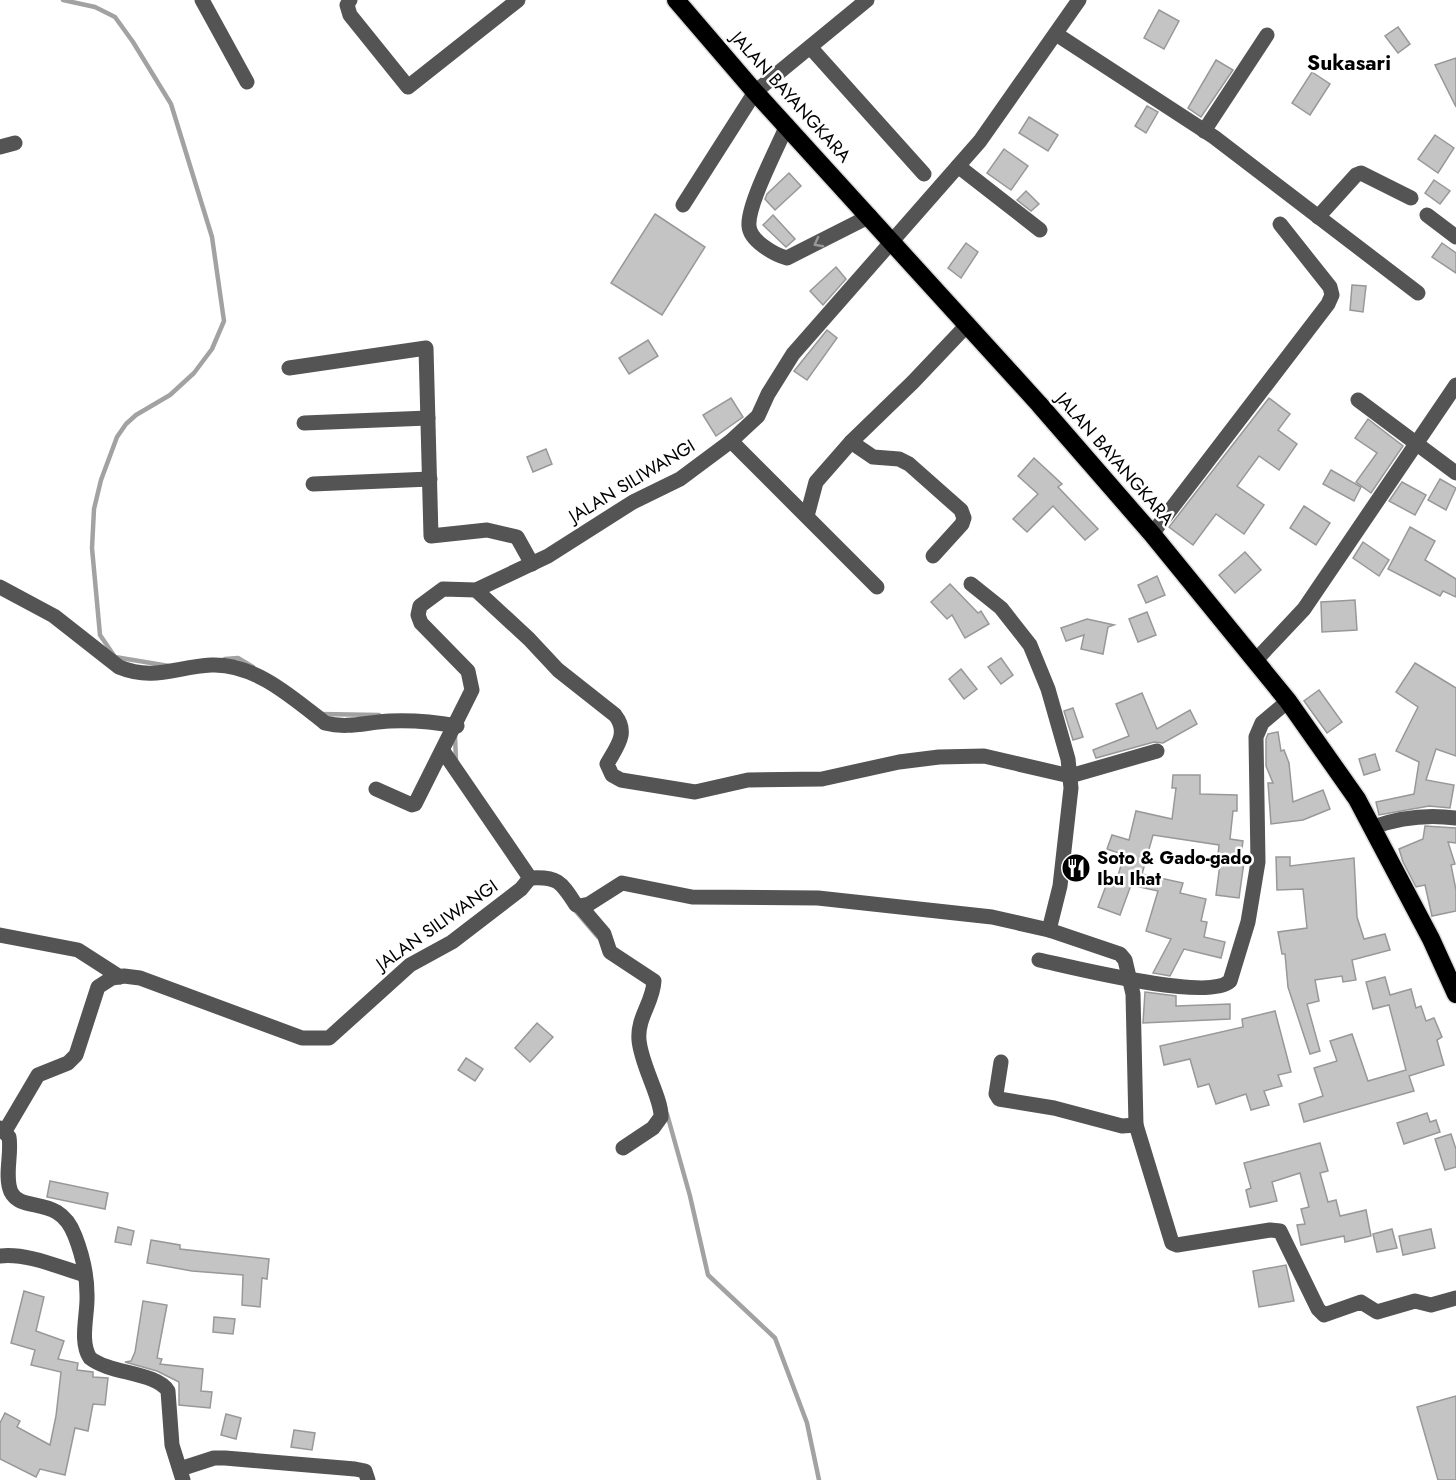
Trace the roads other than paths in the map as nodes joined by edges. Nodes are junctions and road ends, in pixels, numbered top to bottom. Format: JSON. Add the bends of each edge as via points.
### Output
{"nodes":[{"id":1,"x":202,"y":0,"type":"edge"},
{"id":2,"x":350,"y":0,"type":"edge"},
{"id":3,"x":518,"y":0,"type":"edge"},
{"id":4,"x":676,"y":0,"type":"edge"},
{"id":5,"x":867,"y":0,"type":"edge"},
{"id":6,"x":1079,"y":0,"type":"edge"},
{"id":7,"x":1056,"y":34,"type":"junction"},
{"id":8,"x":1266,"y":35,"type":"dead end"},
{"id":9,"x":810,"y":47,"type":"junction"},
{"id":10,"x":247,"y":82,"type":"dead end"},
{"id":11,"x":755,"y":92,"type":"junction"},
{"id":12,"x":787,"y":125,"type":"junction"},
{"id":13,"x":1204,"y":131,"type":"junction"},
{"id":14,"x":958,"y":166,"type":"junction"},
{"id":15,"x":924,"y":174,"type":"dead end"},
{"id":16,"x":1411,"y":198,"type":"dead end"},
{"id":17,"x":683,"y":205,"type":"dead end"},
{"id":18,"x":1427,"y":215,"type":"dead end"},
{"id":19,"x":870,"y":216,"type":"junction"},
{"id":20,"x":1318,"y":217,"type":"junction"},
{"id":21,"x":1280,"y":224,"type":"dead end"},
{"id":22,"x":1040,"y":230,"type":"dead end"},
{"id":23,"x":1456,"y":237,"type":"edge"},
{"id":24,"x":891,"y":240,"type":"junction"},
{"id":25,"x":1418,"y":293,"type":"dead end"},
{"id":26,"x":968,"y":324,"type":"junction"},
{"id":27,"x":289,"y":368,"type":"dead end"},
{"id":28,"x":1456,"y":385,"type":"edge"},
{"id":29,"x":1358,"y":400,"type":"dead end"},
{"id":30,"x":428,"y":418,"type":"junction"},
{"id":31,"x":304,"y":423,"type":"dead end"},
{"id":32,"x":731,"y":441,"type":"junction"},
{"id":33,"x":851,"y":442,"type":"junction"},
{"id":34,"x":1418,"y":444,"type":"junction"},
{"id":35,"x":1456,"y":473,"type":"edge"},
{"id":36,"x":430,"y":479,"type":"junction"},
{"id":37,"x":313,"y":484,"type":"dead end"},
{"id":38,"x":807,"y":516,"type":"junction"},
{"id":39,"x":1152,"y":534,"type":"junction"},
{"id":40,"x":933,"y":556,"type":"dead end"},
{"id":41,"x":532,"y":564,"type":"junction"},
{"id":42,"x":971,"y":584,"type":"dead end"},
{"id":43,"x":0,"y":587,"type":"edge"},
{"id":44,"x":877,"y":587,"type":"dead end"},
{"id":45,"x":476,"y":590,"type":"junction"},
{"id":46,"x":1256,"y":660,"type":"junction"},
{"id":47,"x":1288,"y":701,"type":"junction"},
{"id":48,"x":457,"y":726,"type":"junction"},
{"id":49,"x":443,"y":751,"type":"junction"},
{"id":50,"x":1157,"y":751,"type":"dead end"},
{"id":51,"x":1070,"y":776,"type":"junction"},
{"id":52,"x":376,"y":789,"type":"dead end"},
{"id":53,"x":1456,"y":818,"type":"edge"},
{"id":54,"x":1373,"y":827,"type":"junction"},
{"id":55,"x":528,"y":881,"type":"junction"},
{"id":56,"x":580,"y":906,"type":"junction"},
{"id":57,"x":1049,"y":930,"type":"junction"},
{"id":58,"x":0,"y":935,"type":"edge"},
{"id":59,"x":1039,"y":960,"type":"dead end"},
{"id":60,"x":120,"y":976,"type":"junction"},
{"id":61,"x":1131,"y":980,"type":"junction"},
{"id":62,"x":1456,"y":994,"type":"edge"},
{"id":63,"x":1001,"y":1062,"type":"dead end"},
{"id":64,"x":1136,"y":1125,"type":"junction"},
{"id":65,"x":3,"y":1130,"type":"edge"},
{"id":66,"x":623,"y":1148,"type":"dead end"},
{"id":67,"x":0,"y":1257,"type":"edge"},
{"id":68,"x":85,"y":1275,"type":"junction"},
{"id":69,"x":1456,"y":1298,"type":"edge"},
{"id":70,"x":182,"y":1475,"type":"edge"},
{"id":71,"x":368,"y":1480,"type":"edge"}],
"edges":[{"from":1,"to":10,"type":"street"},
{"from":2,"to":3,"type":"street","via":[[350,15],[408,87]]},
{"from":4,"to":11,"type":"highway","name":"JALAN BAYANGKARA"},
{"from":5,"to":9,"type":"street"},
{"from":6,"to":7,"type":"street","name":"JALAN SILIWANGI"},
{"from":7,"to":13,"type":"street"},
{"from":7,"to":14,"type":"street","name":"JALAN SILIWANGI"},
{"from":8,"to":13,"type":"street"},
{"from":9,"to":11,"type":"street"},
{"from":9,"to":15,"type":"street"},
{"from":11,"to":12,"type":"highway","name":"JALAN BAYANGKARA"},
{"from":11,"to":17,"type":"street"},
{"from":12,"to":19,"type":"highway","name":"JALAN BAYANGKARA"},
{"from":19,"to":12,"type":"street","one_way":true,"via":[[787,258],[751,234],[749,221],[754,204]]},
{"from":13,"to":20,"type":"street"},
{"from":14,"to":22,"type":"street"},
{"from":14,"to":24,"type":"street","name":"JALAN SILIWANGI"},
{"from":16,"to":20,"type":"street","via":[[1361,173]]},
{"from":18,"to":23,"type":"street"},
{"from":19,"to":24,"type":"highway","name":"JALAN BAYANGKARA"},
{"from":20,"to":25,"type":"street"},
{"from":21,"to":39,"type":"street","via":[[1330,287],[1332,295]]},
{"from":24,"to":26,"type":"highway","name":"JALAN BAYANGKARA"},
{"from":24,"to":32,"type":"street","name":"JALAN SILIWANGI","via":[[794,354],[758,416]]},
{"from":26,"to":33,"type":"street"},
{"from":26,"to":39,"type":"highway","name":"JALAN BAYANGKARA"},
{"from":27,"to":30,"type":"street","via":[[426,348]]},
{"from":28,"to":34,"type":"street"},
{"from":29,"to":34,"type":"street"},
{"from":30,"to":31,"type":"street"},
{"from":30,"to":36,"type":"street"},
{"from":32,"to":38,"type":"street"},
{"from":32,"to":41,"type":"street","name":"JALAN SILIWANGI","via":[[680,479],[633,502]]},
{"from":33,"to":38,"type":"street","via":[[816,482]]},
{"from":33,"to":40,"type":"street","via":[[873,457],[909,464],[961,510],[962,524]]},
{"from":34,"to":35,"type":"street"},
{"from":34,"to":46,"type":"street","via":[[1304,609]]},
{"from":36,"to":37,"type":"street"},
{"from":36,"to":41,"type":"street","via":[[431,536],[487,530],[517,537]]},
{"from":38,"to":44,"type":"street"},
{"from":39,"to":46,"type":"highway","name":"JALAN BAYANGKARA"},
{"from":41,"to":45,"type":"street","name":"JALAN SILIWANGI"},
{"from":42,"to":51,"type":"street","via":[[1001,608],[1030,645],[1052,700]]},
{"from":43,"to":48,"type":"street","via":[[54,616],[130,672],[150,675],[211,665],[244,668],[325,723],[339,727],[389,721]]},
{"from":45,"to":48,"type":"street","name":"JALAN SILIWANGI","via":[[443,589],[428,598],[419,610],[421,623],[468,671],[472,680],[472,690]]},
{"from":45,"to":51,"type":"street","via":[[558,670],[621,723],[622,737],[607,764],[612,775],[621,780],[694,792],[748,780],[822,779],[899,762],[984,756]]},
{"from":46,"to":47,"type":"highway","name":"JALAN BAYANGKARA"},
{"from":47,"to":54,"type":"highway","name":"JALAN BAYANGKARA"},
{"from":47,"to":61,"type":"street","via":[[1262,723],[1256,737],[1258,862],[1248,922],[1230,981],[1215,987]]},
{"from":48,"to":49,"type":"street","name":"JALAN SILIWANGI"},
{"from":49,"to":52,"type":"street","name":"JALAN SILIWANGI","via":[[415,804]]},
{"from":49,"to":55,"type":"street","via":[[480,801]]},
{"from":50,"to":51,"type":"street"},
{"from":51,"to":57,"type":"street","via":[[1060,886]]},
{"from":53,"to":54,"type":"street","via":[[1416,816]]},
{"from":54,"to":62,"type":"highway","name":"JALAN BAYANGKARA"},
{"from":55,"to":56,"type":"street","via":[[547,877],[559,882]]},
{"from":55,"to":60,"type":"street","name":"JALAN SILIWANGI","via":[[452,942],[410,965],[343,1027],[323,1040],[302,1038],[140,978]]},
{"from":56,"to":57,"type":"street","via":[[616,884],[631,883],[692,897],[818,897],[992,916]]},
{"from":56,"to":66,"type":"street","via":[[604,934],[606,944],[654,983],[639,1020],[638,1034],[645,1071],[662,1117],[653,1128]]},
{"from":57,"to":61,"type":"street","via":[[1120,954]]},
{"from":58,"to":60,"type":"street","via":[[78,950]]},
{"from":59,"to":61,"type":"street"},
{"from":60,"to":65,"type":"street","via":[[103,982],[95,993],[76,1055],[68,1063],[38,1075]]},
{"from":61,"to":64,"type":"street"},
{"from":63,"to":64,"type":"street","via":[[996,1094],[999,1099],[1054,1108],[1122,1126]]},
{"from":64,"to":69,"type":"street","via":[[1174,1245],[1280,1231],[1324,1315],[1357,1302],[1377,1312],[1415,1301],[1431,1305]]},
{"from":65,"to":68,"type":"street","via":[[10,1144],[11,1191],[19,1200],[49,1206],[66,1218],[76,1238]]},
{"from":67,"to":68,"type":"street","via":[[33,1259]]},
{"from":68,"to":70,"type":"street","via":[[87,1354],[102,1366],[165,1387],[172,1445]]},
{"from":70,"to":71,"type":"street","via":[[214,1458],[225,1458],[355,1468],[365,1471]]}]}
